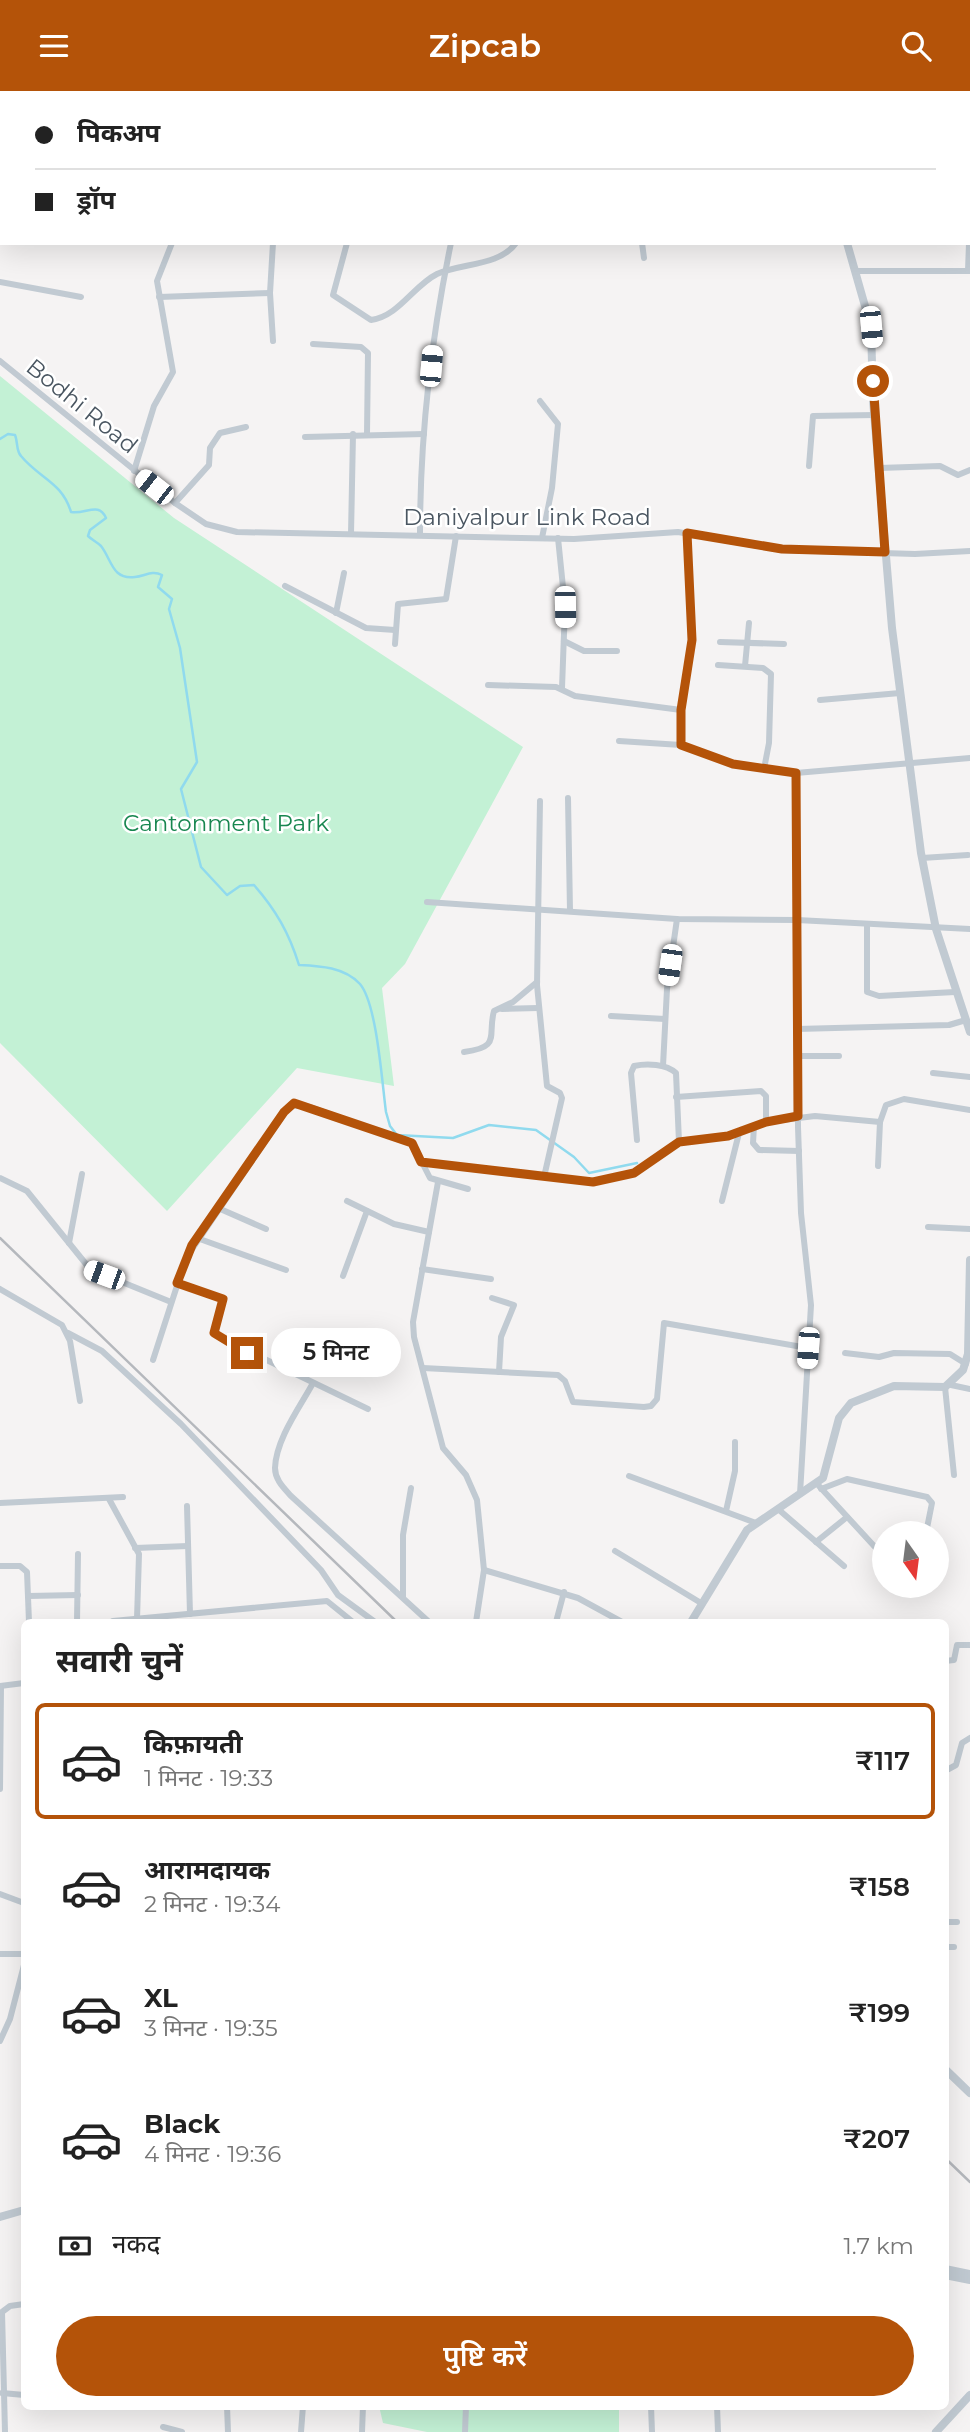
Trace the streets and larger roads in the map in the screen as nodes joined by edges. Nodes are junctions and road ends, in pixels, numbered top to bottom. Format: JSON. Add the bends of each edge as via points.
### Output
{"nodes":[{"id":1,"x":171,"y":245,"type":"edge"},
{"id":2,"x":272,"y":245,"type":"edge"},
{"id":3,"x":346,"y":245,"type":"edge"},
{"id":4,"x":451,"y":245,"type":"edge"},
{"id":5,"x":514,"y":245,"type":"edge"},
{"id":6,"x":642,"y":245,"type":"edge"},
{"id":7,"x":848,"y":245,"type":"edge"},
{"id":8,"x":969,"y":245,"type":"edge"},
{"id":9,"x":644,"y":258,"type":"dead end"},
{"id":10,"x":855,"y":271,"type":"junction"},
{"id":11,"x":969,"y":271,"type":"edge"},
{"id":12,"x":445,"y":273,"type":"junction"},
{"id":13,"x":0,"y":282,"type":"edge"},
{"id":14,"x":270,"y":293,"type":"junction"},
{"id":15,"x":81,"y":297,"type":"dead end"},
{"id":16,"x":159,"y":297,"type":"junction"},
{"id":17,"x":273,"y":341,"type":"dead end"},
{"id":18,"x":313,"y":344,"type":"dead end"},
{"id":19,"x":0,"y":361,"type":"edge"},
{"id":20,"x":540,"y":401,"type":"dead end"},
{"id":21,"x":875,"y":415,"type":"junction"},
{"id":22,"x":246,"y":427,"type":"dead end"},
{"id":23,"x":354,"y":434,"type":"junction"},
{"id":24,"x":367,"y":434,"type":"junction"},
{"id":25,"x":424,"y":434,"type":"junction"},
{"id":26,"x":305,"y":437,"type":"dead end"},
{"id":27,"x":809,"y":466,"type":"dead end"},
{"id":28,"x":879,"y":468,"type":"junction"},
{"id":29,"x":131,"y":469,"type":"junction"},
{"id":30,"x":970,"y":470,"type":"edge"},
{"id":31,"x":175,"y":503,"type":"junction"},
{"id":32,"x":687,"y":533,"type":"junction"},
{"id":33,"x":351,"y":534,"type":"junction"},
{"id":34,"x":419,"y":535,"type":"junction"},
{"id":35,"x":456,"y":536,"type":"junction"},
{"id":36,"x":542,"y":538,"type":"junction"},
{"id":37,"x":558,"y":538,"type":"junction"},
{"id":38,"x":970,"y":551,"type":"edge"},
{"id":39,"x":885,"y":552,"type":"junction"},
{"id":40,"x":344,"y":573,"type":"dead end"},
{"id":41,"x":285,"y":586,"type":"dead end"},
{"id":42,"x":336,"y":613,"type":"junction"},
{"id":43,"x":748,"y":623,"type":"dead end"},
{"id":44,"x":395,"y":630,"type":"junction"},
{"id":45,"x":564,"y":641,"type":"junction"},
{"id":46,"x":720,"y":642,"type":"dead end"},
{"id":47,"x":747,"y":643,"type":"junction"},
{"id":48,"x":395,"y":644,"type":"dead end"},
{"id":49,"x":784,"y":644,"type":"dead end"},
{"id":50,"x":617,"y":651,"type":"dead end"},
{"id":51,"x":718,"y":665,"type":"dead end"},
{"id":52,"x":745,"y":666,"type":"junction"},
{"id":53,"x":488,"y":685,"type":"dead end"},
{"id":54,"x":562,"y":688,"type":"junction"},
{"id":55,"x":901,"y":693,"type":"junction"},
{"id":56,"x":820,"y":700,"type":"dead end"},
{"id":57,"x":681,"y":710,"type":"junction"},
{"id":58,"x":619,"y":741,"type":"dead end"},
{"id":59,"x":681,"y":745,"type":"junction"},
{"id":60,"x":970,"y":758,"type":"edge"},
{"id":61,"x":909,"y":762,"type":"junction"},
{"id":62,"x":764,"y":769,"type":"junction"},
{"id":63,"x":796,"y":773,"type":"junction"},
{"id":64,"x":568,"y":798,"type":"dead end"},
{"id":65,"x":540,"y":801,"type":"dead end"},
{"id":66,"x":968,"y":855,"type":"dead end"},
{"id":67,"x":922,"y":858,"type":"junction"},
{"id":68,"x":427,"y":902,"type":"dead end"},
{"id":69,"x":539,"y":910,"type":"junction"},
{"id":70,"x":569,"y":911,"type":"junction"},
{"id":71,"x":677,"y":919,"type":"junction"},
{"id":72,"x":797,"y":920,"type":"junction"},
{"id":73,"x":867,"y":925,"type":"junction"},
{"id":74,"x":936,"y":929,"type":"junction"},
{"id":75,"x":970,"y":929,"type":"edge"},
{"id":76,"x":537,"y":982,"type":"junction"},
{"id":77,"x":955,"y":992,"type":"junction"},
{"id":78,"x":538,"y":1008,"type":"junction"},
{"id":79,"x":496,"y":1009,"type":"junction"},
{"id":80,"x":611,"y":1016,"type":"dead end"},
{"id":81,"x":665,"y":1019,"type":"junction"},
{"id":82,"x":965,"y":1020,"type":"junction"},
{"id":83,"x":797,"y":1029,"type":"junction"},
{"id":84,"x":970,"y":1033,"type":"edge"},
{"id":85,"x":464,"y":1052,"type":"dead end"},
{"id":86,"x":797,"y":1056,"type":"junction"},
{"id":87,"x":839,"y":1056,"type":"dead end"},
{"id":88,"x":663,"y":1066,"type":"junction"},
{"id":89,"x":933,"y":1073,"type":"dead end"},
{"id":90,"x":970,"y":1077,"type":"edge"},
{"id":91,"x":676,"y":1097,"type":"junction"},
{"id":92,"x":970,"y":1109,"type":"edge"},
{"id":93,"x":798,"y":1116,"type":"junction"},
{"id":94,"x":766,"y":1122,"type":"junction"},
{"id":95,"x":880,"y":1122,"type":"junction"},
{"id":96,"x":754,"y":1126,"type":"junction"},
{"id":97,"x":739,"y":1133,"type":"junction"},
{"id":98,"x":637,"y":1140,"type":"dead end"},
{"id":99,"x":679,"y":1142,"type":"junction"},
{"id":100,"x":799,"y":1151,"type":"junction"},
{"id":101,"x":421,"y":1162,"type":"junction"},
{"id":102,"x":878,"y":1166,"type":"dead end"},
{"id":103,"x":82,"y":1174,"type":"dead end"},
{"id":104,"x":544,"y":1177,"type":"junction"},
{"id":105,"x":0,"y":1178,"type":"edge"},
{"id":106,"x":438,"y":1182,"type":"junction"},
{"id":107,"x":468,"y":1189,"type":"dead end"},
{"id":108,"x":346,"y":1201,"type":"dead end"},
{"id":109,"x":722,"y":1201,"type":"dead end"},
{"id":110,"x":218,"y":1208,"type":"junction"},
{"id":111,"x":367,"y":1211,"type":"junction"},
{"id":112,"x":928,"y":1227,"type":"dead end"},
{"id":113,"x":266,"y":1229,"type":"dead end"},
{"id":114,"x":970,"y":1229,"type":"edge"},
{"id":115,"x":429,"y":1232,"type":"junction"},
{"id":116,"x":197,"y":1238,"type":"junction"},
{"id":117,"x":69,"y":1243,"type":"junction"},
{"id":118,"x":970,"y":1260,"type":"edge"},
{"id":119,"x":422,"y":1269,"type":"junction"},
{"id":120,"x":286,"y":1270,"type":"dead end"},
{"id":121,"x":343,"y":1276,"type":"dead end"},
{"id":122,"x":491,"y":1279,"type":"dead end"},
{"id":123,"x":177,"y":1283,"type":"junction"},
{"id":124,"x":0,"y":1289,"type":"edge"},
{"id":125,"x":492,"y":1299,"type":"dead end"},
{"id":126,"x":171,"y":1302,"type":"junction"},
{"id":127,"x":68,"y":1333,"type":"junction"},
{"id":128,"x":808,"y":1348,"type":"junction"},
{"id":129,"x":845,"y":1353,"type":"dead end"},
{"id":130,"x":969,"y":1353,"type":"edge"},
{"id":131,"x":153,"y":1360,"type":"dead end"},
{"id":132,"x":966,"y":1364,"type":"junction"},
{"id":133,"x":423,"y":1368,"type":"junction"},
{"id":134,"x":499,"y":1372,"type":"junction"},
{"id":135,"x":313,"y":1383,"type":"junction"},
{"id":136,"x":948,"y":1386,"type":"junction"},
{"id":137,"x":970,"y":1389,"type":"edge"},
{"id":138,"x":80,"y":1401,"type":"dead end"},
{"id":139,"x":368,"y":1409,"type":"dead end"},
{"id":140,"x":735,"y":1443,"type":"dead end"},
{"id":141,"x":954,"y":1475,"type":"dead end"},
{"id":142,"x":629,"y":1476,"type":"dead end"},
{"id":143,"x":819,"y":1487,"type":"junction"},
{"id":144,"x":411,"y":1488,"type":"dead end"},
{"id":145,"x":123,"y":1497,"type":"dead end"},
{"id":146,"x":800,"y":1497,"type":"junction"},
{"id":147,"x":108,"y":1499,"type":"junction"},
{"id":148,"x":0,"y":1503,"type":"edge"},
{"id":149,"x":187,"y":1506,"type":"dead end"},
{"id":150,"x":778,"y":1509,"type":"junction"},
{"id":151,"x":726,"y":1511,"type":"junction"},
{"id":152,"x":847,"y":1517,"type":"junction"},
{"id":153,"x":928,"y":1521,"type":"edge"},
{"id":154,"x":756,"y":1523,"type":"junction"},
{"id":155,"x":816,"y":1542,"type":"junction"},
{"id":156,"x":872,"y":1544,"type":"edge"},
{"id":157,"x":188,"y":1546,"type":"junction"},
{"id":158,"x":135,"y":1548,"type":"junction"},
{"id":159,"x":615,"y":1551,"type":"dead end"},
{"id":160,"x":78,"y":1554,"type":"dead end"},
{"id":161,"x":0,"y":1566,"type":"edge"},
{"id":162,"x":844,"y":1566,"type":"dead end"},
{"id":163,"x":484,"y":1570,"type":"junction"},
{"id":164,"x":564,"y":1593,"type":"junction"},
{"id":165,"x":78,"y":1595,"type":"junction"},
{"id":166,"x":28,"y":1596,"type":"junction"},
{"id":167,"x":403,"y":1597,"type":"junction"},
{"id":168,"x":701,"y":1603,"type":"junction"},
{"id":169,"x":190,"y":1613,"type":"junction"},
{"id":170,"x":29,"y":1619,"type":"edge"},
{"id":171,"x":78,"y":1619,"type":"edge"},
{"id":172,"x":137,"y":1619,"type":"joint"},
{"id":173,"x":349,"y":1619,"type":"edge"},
{"id":174,"x":371,"y":1619,"type":"edge"},
{"id":175,"x":426,"y":1619,"type":"edge"},
{"id":176,"x":476,"y":1619,"type":"edge"},
{"id":177,"x":557,"y":1619,"type":"edge"},
{"id":178,"x":616,"y":1619,"type":"edge"},
{"id":179,"x":693,"y":1619,"type":"edge"},
{"id":180,"x":970,"y":1645,"type":"edge"},
{"id":181,"x":949,"y":1661,"type":"edge"},
{"id":182,"x":21,"y":1683,"type":"edge"},
{"id":183,"x":1,"y":1686,"type":"edge"},
{"id":184,"x":970,"y":1738,"type":"edge"},
{"id":185,"x":1,"y":1755,"type":"edge"},
{"id":186,"x":949,"y":1768,"type":"edge"},
{"id":187,"x":0,"y":1789,"type":"edge"},
{"id":188,"x":0,"y":1894,"type":"edge"},
{"id":189,"x":21,"y":1902,"type":"edge"},
{"id":190,"x":949,"y":1922,"type":"edge"},
{"id":191,"x":957,"y":1922,"type":"dead end"},
{"id":192,"x":949,"y":1947,"type":"edge"},
{"id":193,"x":954,"y":1947,"type":"dead end"},
{"id":194,"x":0,"y":1954,"type":"edge"},
{"id":195,"x":21,"y":1954,"type":"edge"},
{"id":196,"x":21,"y":1977,"type":"edge"},
{"id":197,"x":0,"y":2041,"type":"edge"},
{"id":198,"x":949,"y":2073,"type":"edge"},
{"id":199,"x":970,"y":2093,"type":"edge"},
{"id":200,"x":21,"y":2211,"type":"edge"},
{"id":201,"x":0,"y":2217,"type":"edge"},
{"id":202,"x":949,"y":2270,"type":"edge"},
{"id":203,"x":970,"y":2274,"type":"edge"},
{"id":204,"x":949,"y":2277,"type":"edge"},
{"id":205,"x":970,"y":2280,"type":"edge"},
{"id":206,"x":21,"y":2304,"type":"edge"},
{"id":207,"x":2,"y":2393,"type":"edge"},
{"id":208,"x":21,"y":2395,"type":"edge"},
{"id":209,"x":970,"y":2395,"type":"edge"},
{"id":210,"x":228,"y":2410,"type":"edge"},
{"id":211,"x":303,"y":2410,"type":"edge"},
{"id":212,"x":363,"y":2410,"type":"edge"},
{"id":213,"x":466,"y":2410,"type":"edge"},
{"id":214,"x":651,"y":2410,"type":"edge"},
{"id":215,"x":717,"y":2410,"type":"edge"},
{"id":216,"x":163,"y":2427,"type":"dead end"},
{"id":217,"x":5,"y":2432,"type":"edge"},
{"id":218,"x":181,"y":2432,"type":"edge"},
{"id":219,"x":228,"y":2432,"type":"edge"},
{"id":220,"x":302,"y":2432,"type":"edge"},
{"id":221,"x":362,"y":2432,"type":"edge"},
{"id":222,"x":466,"y":2432,"type":"edge"},
{"id":223,"x":652,"y":2432,"type":"edge"},
{"id":224,"x":718,"y":2432,"type":"edge"},
{"id":225,"x":936,"y":2432,"type":"edge"}],
"edges":[{"from":1,"to":16,"type":"street","via":[[156,281]]},
{"from":2,"to":14,"type":"street"},
{"from":3,"to":12,"type":"street","via":[[334,295],[371,320],[393,310],[428,279]]},
{"from":4,"to":12,"type":"street"},
{"from":5,"to":12,"type":"street","via":[[505,255]]},
{"from":6,"to":9,"type":"street"},
{"from":7,"to":10,"type":"street"},
{"from":8,"to":11,"type":"street"},
{"from":10,"to":11,"type":"street"},
{"from":10,"to":21,"type":"street","via":[[871,327]]},
{"from":12,"to":25,"type":"street"},
{"from":13,"to":15,"type":"street"},
{"from":14,"to":16,"type":"street"},
{"from":14,"to":17,"type":"street"},
{"from":16,"to":29,"type":"street","via":[[173,372],[154,406]]},
{"from":18,"to":24,"type":"street","via":[[366,349]]},
{"from":19,"to":29,"type":"street","name":"Bodhi Road"},
{"from":20,"to":36,"type":"street","via":[[558,424]]},
{"from":21,"to":27,"type":"street","via":[[813,416]]},
{"from":21,"to":28,"type":"street"},
{"from":22,"to":31,"type":"street","via":[[220,433],[211,443],[207,468]]},
{"from":23,"to":24,"type":"street"},
{"from":23,"to":26,"type":"street"},
{"from":23,"to":33,"type":"street"},
{"from":24,"to":25,"type":"street"},
{"from":25,"to":34,"type":"street"},
{"from":28,"to":30,"type":"street","via":[[940,466],[958,475]]},
{"from":28,"to":39,"type":"street"},
{"from":29,"to":31,"type":"street","name":"Bodhi Road"},
{"from":31,"to":33,"type":"street","name":"Daniyalpur Link Road","via":[[206,524],[237,532]]},
{"from":32,"to":37,"type":"street","name":"Daniyalpur Link Road"},
{"from":32,"to":39,"type":"street","name":"Daniyalpur Link Road","via":[[782,549]]},
{"from":32,"to":57,"type":"street","via":[[692,640]]},
{"from":33,"to":34,"type":"street","name":"Daniyalpur Link Road"},
{"from":34,"to":35,"type":"street","name":"Daniyalpur Link Road"},
{"from":35,"to":36,"type":"street","name":"Daniyalpur Link Road"},
{"from":35,"to":44,"type":"street","via":[[446,599],[398,604]]},
{"from":36,"to":37,"type":"street","name":"Daniyalpur Link Road"},
{"from":37,"to":45,"type":"street"},
{"from":38,"to":39,"type":"street","name":"Daniyalpur Link Road"},
{"from":39,"to":55,"type":"street"},
{"from":40,"to":42,"type":"street"},
{"from":41,"to":42,"type":"street"},
{"from":42,"to":44,"type":"street","via":[[366,628]]},
{"from":43,"to":47,"type":"street"},
{"from":44,"to":48,"type":"street"},
{"from":45,"to":50,"type":"street","via":[[584,651]]},
{"from":45,"to":54,"type":"street"},
{"from":46,"to":47,"type":"street"},
{"from":47,"to":49,"type":"street"},
{"from":47,"to":52,"type":"street"},
{"from":51,"to":52,"type":"street"},
{"from":52,"to":62,"type":"street","via":[[771,674]]},
{"from":53,"to":54,"type":"street"},
{"from":54,"to":57,"type":"street","via":[[575,696]]},
{"from":55,"to":56,"type":"street"},
{"from":55,"to":61,"type":"street"},
{"from":57,"to":59,"type":"street"},
{"from":58,"to":59,"type":"street"},
{"from":59,"to":62,"type":"street"},
{"from":60,"to":61,"type":"street"},
{"from":61,"to":63,"type":"street"},
{"from":61,"to":67,"type":"street"},
{"from":62,"to":63,"type":"street"},
{"from":63,"to":72,"type":"street"},
{"from":64,"to":70,"type":"street"},
{"from":65,"to":69,"type":"street"},
{"from":66,"to":67,"type":"street"},
{"from":67,"to":74,"type":"street"},
{"from":68,"to":69,"type":"street"},
{"from":69,"to":70,"type":"street"},
{"from":69,"to":76,"type":"street"},
{"from":70,"to":71,"type":"street"},
{"from":71,"to":72,"type":"street"},
{"from":71,"to":81,"type":"street"},
{"from":72,"to":73,"type":"street"},
{"from":72,"to":83,"type":"street"},
{"from":73,"to":74,"type":"street"},
{"from":73,"to":77,"type":"street","via":[[867,992],[879,996]]},
{"from":74,"to":75,"type":"street"},
{"from":74,"to":77,"type":"street"},
{"from":76,"to":78,"type":"street"},
{"from":76,"to":79,"type":"street","via":[[509,1005]]},
{"from":77,"to":82,"type":"street"},
{"from":78,"to":79,"type":"street"},
{"from":78,"to":104,"type":"street","via":[[547,1086],[562,1095]]},
{"from":79,"to":85,"type":"street","via":[[492,1039],[482,1049]]},
{"from":80,"to":81,"type":"street"},
{"from":81,"to":88,"type":"street"},
{"from":82,"to":83,"type":"street","via":[[949,1025]]},
{"from":82,"to":84,"type":"street"},
{"from":83,"to":86,"type":"street"},
{"from":86,"to":87,"type":"street"},
{"from":86,"to":93,"type":"street"},
{"from":88,"to":91,"type":"street","via":[[676,1073]]},
{"from":88,"to":98,"type":"street","via":[[632,1068]]},
{"from":89,"to":90,"type":"street"},
{"from":91,"to":94,"type":"street","via":[[761,1091],[766,1096]]},
{"from":91,"to":99,"type":"street"},
{"from":92,"to":95,"type":"street","via":[[900,1099],[884,1108]]},
{"from":93,"to":94,"type":"street"},
{"from":93,"to":95,"type":"street"},
{"from":93,"to":100,"type":"street"},
{"from":94,"to":96,"type":"street"},
{"from":95,"to":102,"type":"street"},
{"from":96,"to":97,"type":"street"},
{"from":96,"to":100,"type":"street","via":[[753,1143],[759,1150]]},
{"from":97,"to":99,"type":"street"},
{"from":97,"to":109,"type":"street"},
{"from":99,"to":104,"type":"street","via":[[627,1176],[593,1182]]},
{"from":100,"to":128,"type":"street","via":[[811,1305]]},
{"from":101,"to":104,"type":"street"},
{"from":101,"to":106,"type":"street","via":[[425,1173]]},
{"from":101,"to":110,"type":"street","via":[[412,1143],[294,1103]]},
{"from":103,"to":117,"type":"street"},
{"from":105,"to":117,"type":"street","via":[[27,1191]]},
{"from":106,"to":107,"type":"street"},
{"from":106,"to":115,"type":"street"},
{"from":108,"to":111,"type":"street"},
{"from":110,"to":113,"type":"street"},
{"from":110,"to":116,"type":"street"},
{"from":111,"to":115,"type":"street","via":[[394,1224]]},
{"from":111,"to":121,"type":"street"},
{"from":112,"to":114,"type":"street"},
{"from":115,"to":119,"type":"street"},
{"from":116,"to":120,"type":"street"},
{"from":116,"to":123,"type":"street"},
{"from":117,"to":126,"type":"street","via":[[89,1269]]},
{"from":118,"to":130,"type":"street"},
{"from":119,"to":122,"type":"street"},
{"from":119,"to":133,"type":"street","via":[[413,1322]]},
{"from":123,"to":126,"type":"street"},
{"from":123,"to":135,"type":"street","via":[[223,1299],[216,1336]]},
{"from":124,"to":127,"type":"street"},
{"from":125,"to":134,"type":"street","via":[[514,1305],[501,1337]]},
{"from":126,"to":131,"type":"street"},
{"from":127,"to":138,"type":"street"},
{"from":127,"to":174,"type":"street","via":[[102,1351],[181,1424],[321,1570],[338,1595]]},
{"from":128,"to":134,"type":"street","via":[[664,1323],[657,1399],[651,1406],[577,1403],[570,1398],[562,1377]]},
{"from":128,"to":146,"type":"street"},
{"from":129,"to":132,"type":"street","via":[[879,1357],[950,1354]]},
{"from":130,"to":132,"type":"street"},
{"from":132,"to":136,"type":"street"},
{"from":133,"to":134,"type":"street"},
{"from":133,"to":163,"type":"street","via":[[443,1448],[466,1475],[477,1500]]},
{"from":135,"to":139,"type":"street"},
{"from":135,"to":167,"type":"street","via":[[289,1427],[277,1458],[276,1476],[291,1496]]},
{"from":136,"to":137,"type":"street"},
{"from":136,"to":141,"type":"street"},
{"from":136,"to":143,"type":"street","via":[[894,1386],[851,1403],[839,1418]]},
{"from":140,"to":151,"type":"street","via":[[734,1479]]},
{"from":142,"to":151,"type":"street"},
{"from":143,"to":146,"type":"street"},
{"from":143,"to":152,"type":"street"},
{"from":143,"to":153,"type":"street","via":[[847,1479],[927,1497],[932,1503]]},
{"from":144,"to":167,"type":"street","via":[[403,1535]]},
{"from":145,"to":147,"type":"street"},
{"from":146,"to":150,"type":"street"},
{"from":147,"to":148,"type":"street"},
{"from":147,"to":158,"type":"street"},
{"from":149,"to":157,"type":"street"},
{"from":150,"to":154,"type":"street"},
{"from":150,"to":155,"type":"street"},
{"from":151,"to":154,"type":"street"},
{"from":152,"to":155,"type":"street"},
{"from":152,"to":156,"type":"street"},
{"from":154,"to":168,"type":"street","via":[[737,1543]]},
{"from":155,"to":162,"type":"street"},
{"from":157,"to":158,"type":"street"},
{"from":157,"to":169,"type":"street"},
{"from":158,"to":172,"type":"street","via":[[139,1554]]},
{"from":159,"to":168,"type":"street"},
{"from":160,"to":165,"type":"street"},
{"from":161,"to":166,"type":"street","via":[[20,1566],[27,1572]]},
{"from":163,"to":164,"type":"street"},
{"from":163,"to":176,"type":"street"},
{"from":164,"to":177,"type":"street"},
{"from":164,"to":178,"type":"street"},
{"from":165,"to":166,"type":"street"},
{"from":165,"to":171,"type":"street"},
{"from":166,"to":170,"type":"street"},
{"from":167,"to":175,"type":"street"},
{"from":168,"to":179,"type":"street"},
{"from":169,"to":172,"type":"street"},
{"from":169,"to":173,"type":"street","via":[[327,1601]]},
{"from":180,"to":181,"type":"street","via":[[957,1645],[954,1660]]},
{"from":182,"to":183,"type":"street"},
{"from":183,"to":185,"type":"street"},
{"from":184,"to":186,"type":"street","via":[[962,1743],[956,1765]]},
{"from":185,"to":187,"type":"street"},
{"from":188,"to":189,"type":"street"},
{"from":190,"to":191,"type":"street"},
{"from":192,"to":193,"type":"street"},
{"from":194,"to":195,"type":"street"},
{"from":196,"to":197,"type":"street"},
{"from":198,"to":199,"type":"street"},
{"from":200,"to":201,"type":"street"},
{"from":202,"to":203,"type":"street"},
{"from":204,"to":205,"type":"street"},
{"from":206,"to":207,"type":"street","via":[[2,2312]]},
{"from":207,"to":208,"type":"street"},
{"from":207,"to":217,"type":"street"},
{"from":209,"to":225,"type":"street"},
{"from":210,"to":219,"type":"street"},
{"from":211,"to":220,"type":"street"},
{"from":212,"to":221,"type":"street"},
{"from":213,"to":222,"type":"street"},
{"from":214,"to":223,"type":"street"},
{"from":215,"to":224,"type":"street"},
{"from":216,"to":218,"type":"street"}]}
